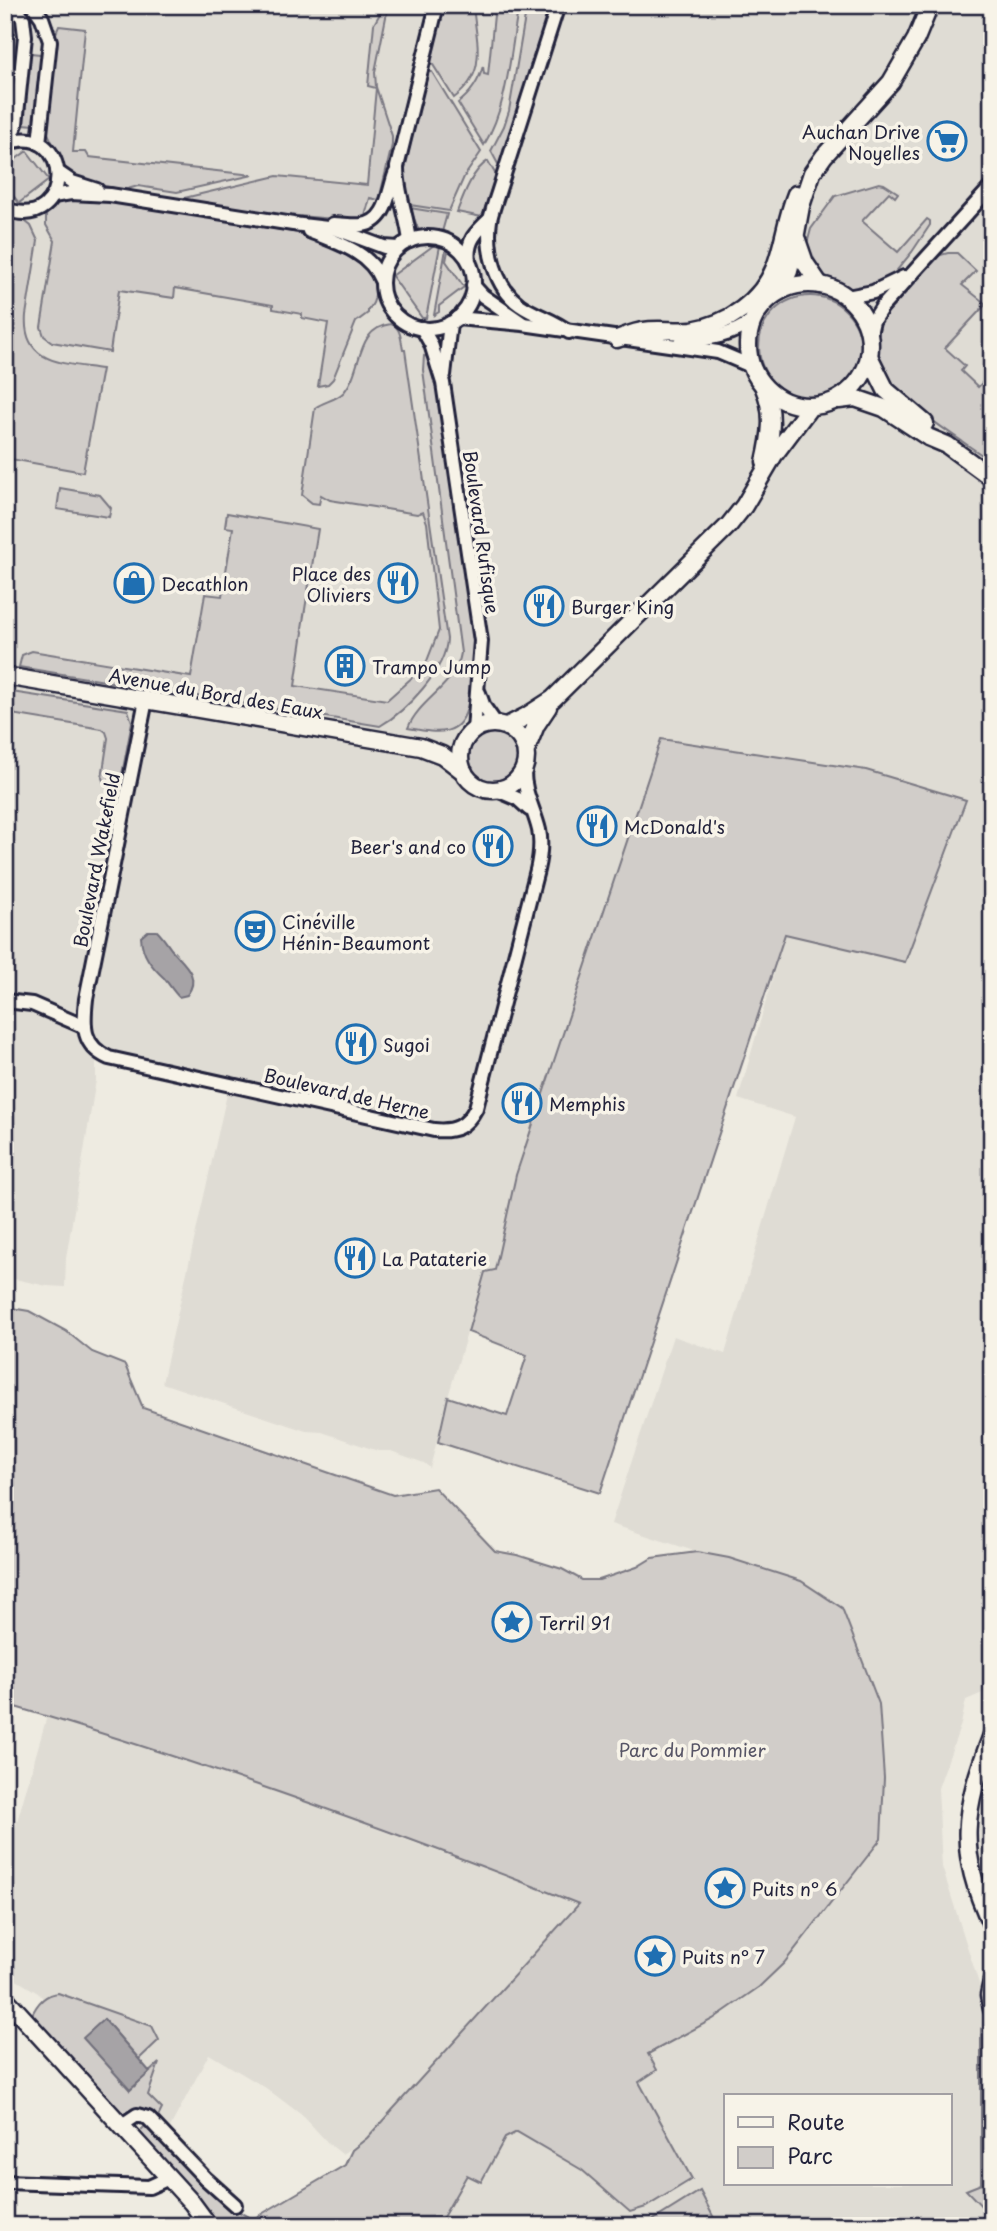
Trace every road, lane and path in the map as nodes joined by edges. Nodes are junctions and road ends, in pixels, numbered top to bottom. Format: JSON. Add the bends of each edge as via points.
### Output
{"nodes":[{"id":1,"x":15,"y":5,"type":"edge"},
{"id":2,"x":33,"y":5,"type":"edge"},
{"id":3,"x":437,"y":5,"type":"edge"},
{"id":4,"x":929,"y":8,"type":"edge"},
{"id":5,"x":555,"y":9,"type":"edge"},
{"id":6,"x":7,"y":143,"type":"edge"},
{"id":7,"x":39,"y":143,"type":"junction"},
{"id":8,"x":397,"y":167,"type":"junction"},
{"id":9,"x":59,"y":173,"type":"junction"},
{"id":10,"x":812,"y":173,"type":"junction"},
{"id":11,"x":992,"y":186,"type":"edge"},
{"id":12,"x":110,"y":195,"type":"junction"},
{"id":13,"x":53,"y":196,"type":"junction"},
{"id":14,"x":5,"y":209,"type":"edge"},
{"id":15,"x":490,"y":219,"type":"junction"},
{"id":16,"x":292,"y":224,"type":"junction"},
{"id":17,"x":796,"y":238,"type":"junction"},
{"id":18,"x":410,"y":241,"type":"junction"},
{"id":19,"x":398,"y":248,"type":"junction"},
{"id":20,"x":470,"y":265,"type":"junction"},
{"id":21,"x":911,"y":274,"type":"junction"},
{"id":22,"x":382,"y":282,"type":"junction"},
{"id":23,"x":473,"y":285,"type":"junction"},
{"id":24,"x":820,"y":285,"type":"junction"},
{"id":25,"x":780,"y":291,"type":"junction"},
{"id":26,"x":847,"y":297,"type":"junction"},
{"id":27,"x":753,"y":320,"type":"junction"},
{"id":28,"x":453,"y":321,"type":"junction"},
{"id":29,"x":523,"y":324,"type":"junction"},
{"id":30,"x":422,"y":328,"type":"junction"},
{"id":31,"x":569,"y":332,"type":"junction"},
{"id":32,"x":870,"y":334,"type":"junction"},
{"id":33,"x":617,"y":339,"type":"junction"},
{"id":34,"x":657,"y":344,"type":"junction"},
{"id":35,"x":869,"y":356,"type":"junction"},
{"id":36,"x":751,"y":366,"type":"junction"},
{"id":37,"x":443,"y":383,"type":"junction"},
{"id":38,"x":763,"y":386,"type":"junction"},
{"id":39,"x":837,"y":400,"type":"junction"},
{"id":40,"x":810,"y":407,"type":"junction"},
{"id":41,"x":947,"y":446,"type":"junction"},
{"id":42,"x":762,"y":476,"type":"junction"},
{"id":43,"x":992,"y":478,"type":"edge"},
{"id":44,"x":5,"y":676,"type":"edge"},
{"id":45,"x":477,"y":687,"type":"junction"},
{"id":46,"x":553,"y":699,"type":"junction"},
{"id":47,"x":146,"y":700,"type":"junction"},
{"id":48,"x":501,"y":725,"type":"junction"},
{"id":49,"x":470,"y":734,"type":"junction"},
{"id":50,"x":421,"y":747,"type":"junction"},
{"id":51,"x":526,"y":750,"type":"junction"},
{"id":52,"x":524,"y":769,"type":"junction"},
{"id":53,"x":464,"y":772,"type":"junction"},
{"id":54,"x":497,"y":790,"type":"junction"},
{"id":55,"x":532,"y":812,"type":"junction"},
{"id":56,"x":5,"y":1001,"type":"edge"},
{"id":57,"x":85,"y":1027,"type":"junction"},
{"id":58,"x":992,"y":1735,"type":"edge"},
{"id":59,"x":992,"y":1926,"type":"edge"},
{"id":60,"x":992,"y":1981,"type":"edge"},
{"id":61,"x":5,"y":1998,"type":"edge"},
{"id":62,"x":992,"y":2009,"type":"edge"},
{"id":63,"x":122,"y":2125,"type":"junction"},
{"id":64,"x":169,"y":2178,"type":"junction"},
{"id":65,"x":5,"y":2182,"type":"edge"},
{"id":66,"x":235,"y":2205,"type":"dead end"},
{"id":67,"x":209,"y":2226,"type":"edge"}],
"edges":[{"from":1,"to":6,"type":"street","via":[[25,36],[16,124]]},
{"from":2,"to":7,"type":"street","via":[[50,41]]},
{"from":3,"to":8,"type":"street"},
{"from":4,"to":10,"type":"street","via":[[891,82]]},
{"from":5,"to":15,"type":"street"},
{"from":6,"to":7,"type":"street","via":[[19,139]]},
{"from":7,"to":9,"type":"street","via":[[56,161]]},
{"from":8,"to":16,"type":"street","via":[[386,204],[372,222]]},
{"from":8,"to":18,"type":"street"},
{"from":9,"to":12,"type":"street"},
{"from":9,"to":13,"type":"street"},
{"from":10,"to":17,"type":"street"},
{"from":10,"to":33,"type":"street","via":[[788,214],[774,269],[749,304],[713,325],[644,331]]},
{"from":11,"to":21,"type":"street"},
{"from":12,"to":13,"type":"street"},
{"from":12,"to":16,"type":"street"},
{"from":13,"to":14,"type":"street","via":[[33,211]]},
{"from":15,"to":20,"type":"street","via":[[472,238]]},
{"from":15,"to":31,"type":"street","via":[[492,261],[508,294]]},
{"from":16,"to":19,"type":"street","via":[[336,229]]},
{"from":16,"to":22,"type":"street","via":[[369,261]]},
{"from":17,"to":24,"type":"street"},
{"from":17,"to":25,"type":"street"},
{"from":18,"to":19,"type":"street"},
{"from":18,"to":20,"type":"street","via":[[445,240]]},
{"from":19,"to":22,"type":"street","via":[[386,263]]},
{"from":20,"to":23,"type":"street"},
{"from":21,"to":26,"type":"street","via":[[873,292]]},
{"from":21,"to":32,"type":"street","via":[[873,321]]},
{"from":22,"to":30,"type":"street","via":[[391,311],[407,324]]},
{"from":23,"to":28,"type":"street","via":[[468,306]]},
{"from":23,"to":29,"type":"street"},
{"from":24,"to":25,"type":"street"},
{"from":24,"to":26,"type":"street"},
{"from":25,"to":27,"type":"street"},
{"from":26,"to":32,"type":"street","via":[[862,314]]},
{"from":27,"to":34,"type":"street","via":[[720,338]]},
{"from":27,"to":36,"type":"street","via":[[747,343]]},
{"from":28,"to":29,"type":"street"},
{"from":28,"to":30,"type":"street"},
{"from":28,"to":37,"type":"street","name":"Boulevard Rufisque"},
{"from":29,"to":31,"type":"street"},
{"from":30,"to":37,"type":"street","name":"Boulevard Rufisque"},
{"from":31,"to":33,"type":"street"},
{"from":32,"to":35,"type":"street"},
{"from":33,"to":34,"type":"street"},
{"from":34,"to":36,"type":"street","via":[[718,352]]},
{"from":35,"to":39,"type":"street","via":[[858,382]]},
{"from":35,"to":41,"type":"street","via":[[886,390]]},
{"from":36,"to":38,"type":"street"},
{"from":37,"to":45,"type":"street","name":"Boulevard Rufisque","via":[[481,641]]},
{"from":38,"to":40,"type":"street","via":[[776,397]]},
{"from":38,"to":42,"type":"street","via":[[772,416]]},
{"from":39,"to":40,"type":"street"},
{"from":39,"to":41,"type":"street","via":[[867,401]]},
{"from":40,"to":42,"type":"street"},
{"from":41,"to":43,"type":"street"},
{"from":42,"to":46,"type":"street","via":[[729,525]]},
{"from":44,"to":47,"type":"street","name":"Avenue du Bord des Eaux"},
{"from":45,"to":48,"type":"street","via":[[484,707]]},
{"from":45,"to":49,"type":"street","name":"Boulevard Rufisque"},
{"from":46,"to":48,"type":"street","via":[[525,717]]},
{"from":46,"to":51,"type":"street"},
{"from":47,"to":50,"type":"street","name":"Avenue du Bord des Eaux"},
{"from":47,"to":57,"type":"street","name":"Boulevard Wakefield","via":[[89,984]]},
{"from":48,"to":49,"type":"street","via":[[486,724]]},
{"from":48,"to":51,"type":"street","via":[[517,733]]},
{"from":49,"to":50,"type":"street","name":"Avenue du Bord des Eaux","via":[[443,745]]},
{"from":49,"to":53,"type":"street","via":[[460,755]]},
{"from":50,"to":53,"type":"street","name":"Avenue du Bord des Eaux","via":[[442,755]]},
{"from":51,"to":52,"type":"street"},
{"from":52,"to":54,"type":"street","via":[[513,783]]},
{"from":52,"to":55,"type":"street","name":"Boulevard de Herne"},
{"from":53,"to":54,"type":"street","via":[[478,786]]},
{"from":54,"to":55,"type":"street","via":[[518,799]]},
{"from":55,"to":57,"type":"street","name":"Boulevard de Herne","via":[[540,841],[537,870],[480,1097],[472,1117],[460,1128],[434,1130],[108,1058],[91,1046]]},
{"from":56,"to":57,"type":"street","via":[[32,1004]]},
{"from":58,"to":59,"type":"street","via":[[970,1797],[966,1834],[974,1884]]},
{"from":60,"to":62,"type":"street"},
{"from":61,"to":63,"type":"street"},
{"from":63,"to":64,"type":"street"},
{"from":63,"to":66,"type":"street","via":[[137,2115],[148,2118]]},
{"from":64,"to":65,"type":"street","via":[[149,2187]]},
{"from":64,"to":67,"type":"street"}]}
